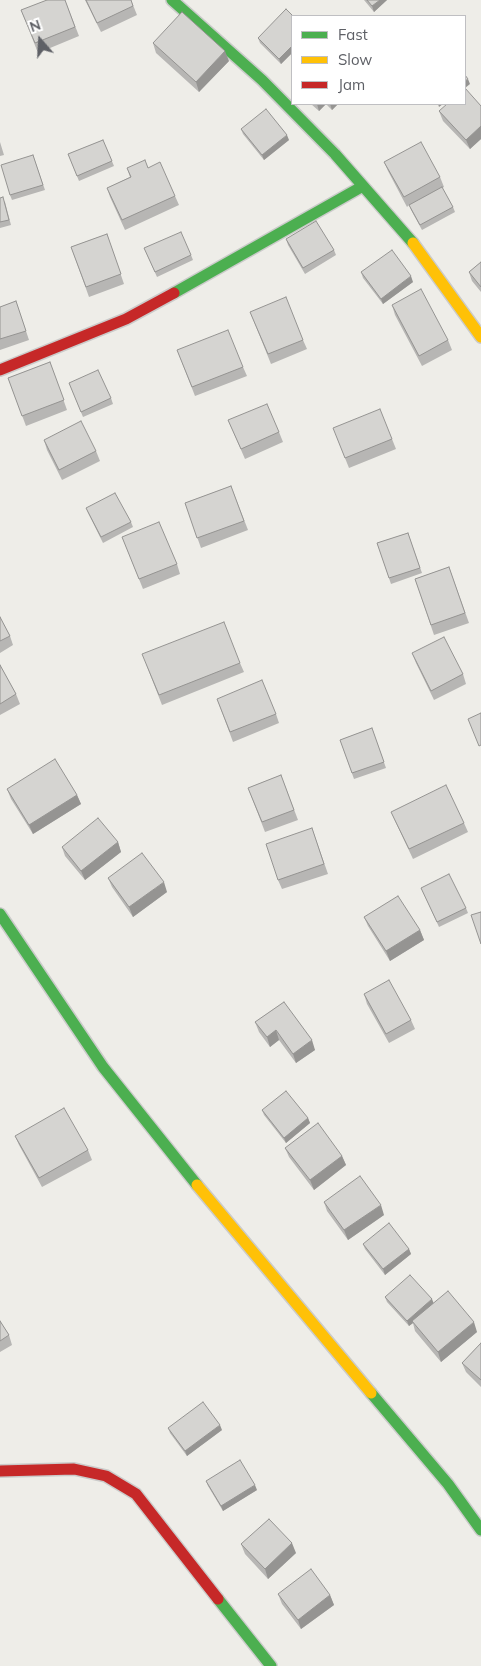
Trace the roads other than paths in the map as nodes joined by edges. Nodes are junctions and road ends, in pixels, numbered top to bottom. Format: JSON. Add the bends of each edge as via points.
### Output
{"nodes":[{"id":1,"x":172,"y":0,"type":"edge"},
{"id":2,"x":363,"y":186,"type":"junction"},
{"id":3,"x":481,"y":337,"type":"edge"},
{"id":4,"x":0,"y":370,"type":"edge"},
{"id":5,"x":0,"y":914,"type":"edge"},
{"id":6,"x":0,"y":1471,"type":"edge"},
{"id":7,"x":481,"y":1530,"type":"edge"},
{"id":8,"x":271,"y":1666,"type":"edge"}],
"edges":[{"from":1,"to":2,"type":"street","via":[[262,80]]},
{"from":2,"to":3,"type":"street","via":[[420,251]]},
{"from":2,"to":4,"type":"street","via":[[126,319]]},
{"from":5,"to":7,"type":"street","via":[[103,1067],[227,1222],[448,1484]]},
{"from":6,"to":8,"type":"street","via":[[74,1469],[106,1476],[136,1494]]}]}
